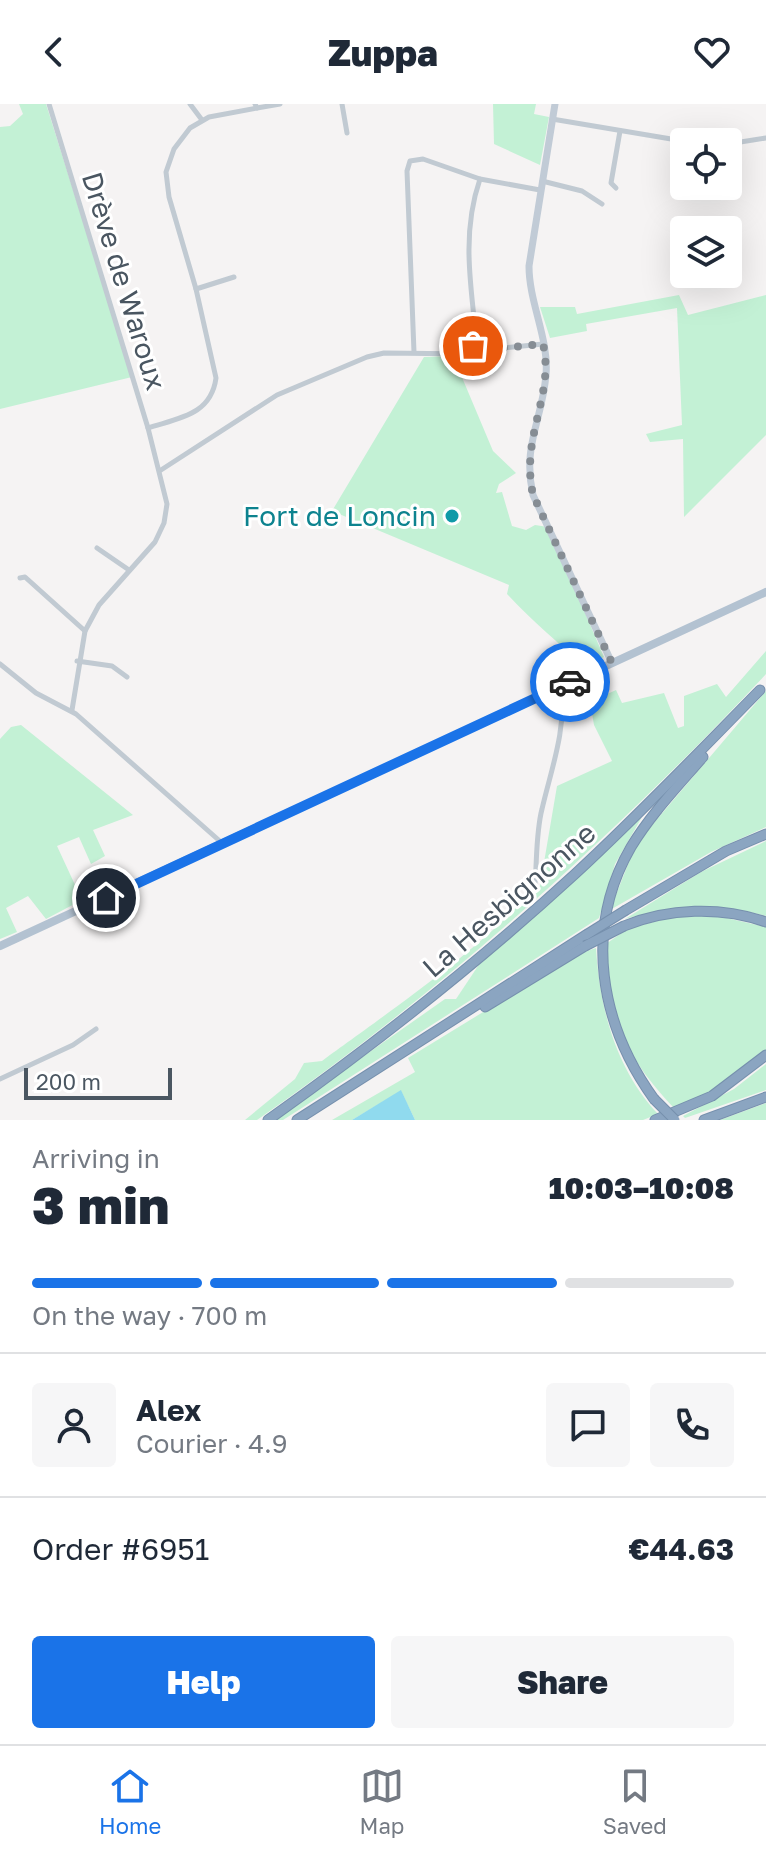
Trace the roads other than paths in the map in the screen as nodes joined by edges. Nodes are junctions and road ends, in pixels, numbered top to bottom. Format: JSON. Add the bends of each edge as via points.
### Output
{"nodes":[{"id":1,"x":49,"y":104,"type":"edge"},
{"id":2,"x":190,"y":104,"type":"edge"},
{"id":3,"x":280,"y":104,"type":"edge"},
{"id":4,"x":342,"y":104,"type":"edge"},
{"id":5,"x":555,"y":104,"type":"edge"},
{"id":6,"x":256,"y":106,"type":"edge"},
{"id":7,"x":552,"y":119,"type":"junction"},
{"id":8,"x":202,"y":120,"type":"junction"},
{"id":9,"x":620,"y":131,"type":"junction"},
{"id":10,"x":347,"y":133,"type":"dead end"},
{"id":11,"x":766,"y":138,"type":"edge"},
{"id":12,"x":670,"y":140,"type":"edge"},
{"id":13,"x":742,"y":142,"type":"edge"},
{"id":14,"x":480,"y":179,"type":"junction"},
{"id":15,"x":542,"y":181,"type":"junction"},
{"id":16,"x":616,"y":188,"type":"dead end"},
{"id":17,"x":540,"y":190,"type":"junction"},
{"id":18,"x":602,"y":204,"type":"dead end"},
{"id":19,"x":234,"y":277,"type":"dead end"},
{"id":20,"x":196,"y":289,"type":"junction"},
{"id":21,"x":477,"y":344,"type":"junction"},
{"id":22,"x":543,"y":344,"type":"junction"},
{"id":23,"x":483,"y":350,"type":"junction"},
{"id":24,"x":414,"y":352,"type":"junction"},
{"id":25,"x":472,"y":354,"type":"junction"},
{"id":26,"x":148,"y":428,"type":"junction"},
{"id":27,"x":161,"y":470,"type":"junction"},
{"id":28,"x":97,"y":548,"type":"dead end"},
{"id":29,"x":129,"y":570,"type":"junction"},
{"id":30,"x":20,"y":578,"type":"dead end"},
{"id":31,"x":766,"y":592,"type":"edge"},
{"id":32,"x":85,"y":631,"type":"junction"},
{"id":33,"x":77,"y":661,"type":"junction"},
{"id":34,"x":612,"y":663,"type":"junction"},
{"id":35,"x":0,"y":664,"type":"edge"},
{"id":36,"x":127,"y":677,"type":"dead end"},
{"id":37,"x":561,"y":686,"type":"junction"},
{"id":38,"x":763,"y":687,"type":"edge"},
{"id":39,"x":72,"y":710,"type":"junction"},
{"id":40,"x":766,"y":834,"type":"edge"},
{"id":41,"x":222,"y":844,"type":"junction"},
{"id":42,"x":535,"y":883,"type":"dead end"},
{"id":43,"x":766,"y":922,"type":"edge"},
{"id":44,"x":0,"y":946,"type":"edge"},
{"id":45,"x":96,"y":1029,"type":"dead end"},
{"id":46,"x":766,"y":1055,"type":"edge"},
{"id":47,"x":371,"y":1073,"type":"junction"},
{"id":48,"x":0,"y":1079,"type":"edge"},
{"id":49,"x":766,"y":1097,"type":"edge"},
{"id":50,"x":268,"y":1120,"type":"edge"},
{"id":51,"x":297,"y":1120,"type":"edge"},
{"id":52,"x":655,"y":1120,"type":"edge"},
{"id":53,"x":675,"y":1120,"type":"edge"},
{"id":54,"x":704,"y":1120,"type":"edge"}],
"edges":[{"from":1,"to":26,"type":"street","name":"Drève de Waroux"},
{"from":2,"to":8,"type":"street"},
{"from":3,"to":6,"type":"street"},
{"from":4,"to":10,"type":"street"},
{"from":5,"to":7,"type":"street"},
{"from":6,"to":8,"type":"street"},
{"from":7,"to":9,"type":"street"},
{"from":7,"to":15,"type":"street"},
{"from":8,"to":20,"type":"street","via":[[181,137],[166,172]]},
{"from":9,"to":12,"type":"street"},
{"from":9,"to":16,"type":"street","via":[[611,183]]},
{"from":11,"to":13,"type":"street"},
{"from":14,"to":17,"type":"street"},
{"from":14,"to":21,"type":"street","via":[[467,233]]},
{"from":14,"to":24,"type":"street","via":[[423,159],[410,161]]},
{"from":15,"to":17,"type":"street"},
{"from":15,"to":18,"type":"street","via":[[582,191]]},
{"from":17,"to":22,"type":"street","via":[[529,277]]},
{"from":19,"to":20,"type":"street"},
{"from":20,"to":26,"type":"street","via":[[214,364],[214,392],[195,413]]},
{"from":21,"to":23,"type":"street"},
{"from":21,"to":25,"type":"street"},
{"from":22,"to":23,"type":"street"},
{"from":22,"to":34,"type":"street","via":[[546,375],[529,451],[533,495]]},
{"from":23,"to":25,"type":"street","via":[[479,356]]},
{"from":24,"to":25,"type":"street"},
{"from":24,"to":27,"type":"street","via":[[384,353],[277,395]]},
{"from":26,"to":27,"type":"street","name":"Drève de Waroux"},
{"from":27,"to":29,"type":"street","name":"Drève de Waroux","via":[[167,504],[164,523],[155,542]]},
{"from":28,"to":29,"type":"street"},
{"from":29,"to":32,"type":"street","name":"Drève de Waroux"},
{"from":30,"to":32,"type":"street"},
{"from":31,"to":34,"type":"main road"},
{"from":32,"to":33,"type":"street","name":"Drève de Waroux"},
{"from":33,"to":36,"type":"street","via":[[112,666]]},
{"from":33,"to":39,"type":"street","name":"Drève de Waroux"},
{"from":34,"to":37,"type":"main road"},
{"from":35,"to":39,"type":"street","via":[[36,693]]},
{"from":37,"to":41,"type":"main road"},
{"from":37,"to":42,"type":"street","via":[[563,702],[542,809]]},
{"from":38,"to":50,"type":"highway","name":"La Hesbignonne","via":[[648,804],[505,936]]},
{"from":38,"to":53,"type":"highway","bridge":true,"via":[[645,826],[623,863],[609,902],[602,945],[610,1014],[629,1061]]},
{"from":39,"to":41,"type":"street"},
{"from":40,"to":47,"type":"highway","bridge":true,"via":[[626,910]]},
{"from":41,"to":44,"type":"main road"},
{"from":43,"to":47,"type":"highway","bridge":true,"via":[[696,912],[624,926]]},
{"from":45,"to":48,"type":"street"},
{"from":46,"to":52,"type":"highway","via":[[712,1096]]},
{"from":47,"to":51,"type":"highway"},
{"from":49,"to":54,"type":"highway"}]}
